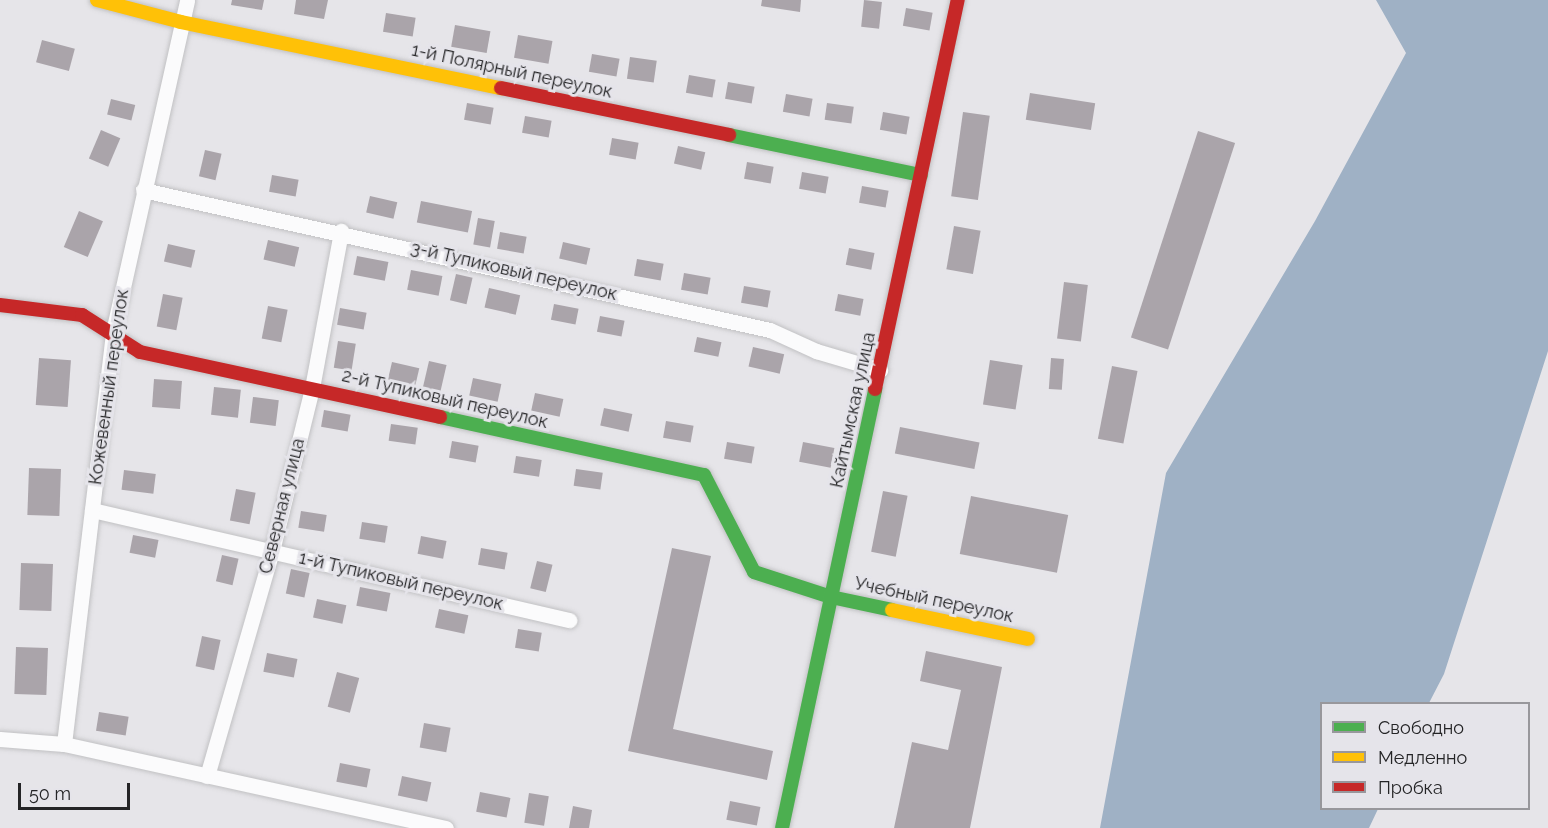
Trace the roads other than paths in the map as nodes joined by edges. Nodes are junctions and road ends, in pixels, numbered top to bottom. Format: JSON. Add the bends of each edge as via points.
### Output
{"nodes":[{"id":1,"x":97,"y":0,"type":"edge"},
{"id":2,"x":187,"y":0,"type":"edge"},
{"id":3,"x":958,"y":0,"type":"edge"},
{"id":4,"x":181,"y":22,"type":"junction"},
{"id":5,"x":921,"y":175,"type":"junction"},
{"id":6,"x":142,"y":190,"type":"junction"},
{"id":7,"x":341,"y":231,"type":"junction"},
{"id":8,"x":0,"y":305,"type":"edge"},
{"id":9,"x":113,"y":332,"type":"junction"},
{"id":10,"x":880,"y":370,"type":"junction"},
{"id":11,"x":312,"y":388,"type":"junction"},
{"id":12,"x":92,"y":510,"type":"junction"},
{"id":13,"x":272,"y":551,"type":"junction"},
{"id":14,"x":831,"y":597,"type":"junction"},
{"id":15,"x":570,"y":620,"type":"dead end"},
{"id":16,"x":1028,"y":639,"type":"dead end"},
{"id":17,"x":0,"y":739,"type":"edge"},
{"id":18,"x":64,"y":744,"type":"junction"},
{"id":19,"x":207,"y":776,"type":"junction"},
{"id":20,"x":446,"y":828,"type":"edge"},
{"id":21,"x":783,"y":828,"type":"edge"}],
"edges":[{"from":1,"to":4,"type":"street","name":"1-й Полярный переулок"},
{"from":2,"to":4,"type":"street","name":"Кожевенный переулок"},
{"from":3,"to":5,"type":"street","name":"Кайтымская улица"},
{"from":4,"to":5,"type":"street","name":"1-й Полярный переулок"},
{"from":4,"to":6,"type":"street","name":"Кожевенный переулок"},
{"from":5,"to":10,"type":"street","name":"Кайтымская улица"},
{"from":6,"to":7,"type":"street","name":"3-й Тупиковый переулок"},
{"from":6,"to":9,"type":"street","name":"Кожевенный переулок"},
{"from":7,"to":10,"type":"street","name":"3-й Тупиковый переулок","via":[[770,330],[816,351]]},
{"from":7,"to":11,"type":"street","name":"Северная улица"},
{"from":8,"to":9,"type":"street","name":"2-й Тупиковый переулок","via":[[82,315]]},
{"from":9,"to":11,"type":"street","name":"2-й Тупиковый переулок","via":[[140,352]]},
{"from":9,"to":12,"type":"street","name":"Кожевенный переулок"},
{"from":10,"to":14,"type":"street","name":"Кайтымская улица"},
{"from":11,"to":13,"type":"street","name":"Северная улица"},
{"from":11,"to":14,"type":"street","name":"2-й Тупиковый переулок","via":[[704,476],[754,572]]},
{"from":12,"to":13,"type":"street","name":"1-й Тупиковый переулок"},
{"from":12,"to":18,"type":"street","name":"Кожевенный переулок"},
{"from":13,"to":15,"type":"street","name":"1-й Тупиковый переулок"},
{"from":13,"to":19,"type":"street","name":"Северная улица"},
{"from":14,"to":16,"type":"street","name":"Учебный переулок"},
{"from":14,"to":21,"type":"street","name":"Кайтымская улица"},
{"from":17,"to":18,"type":"street"},
{"from":18,"to":19,"type":"street"},
{"from":19,"to":20,"type":"street"}]}
